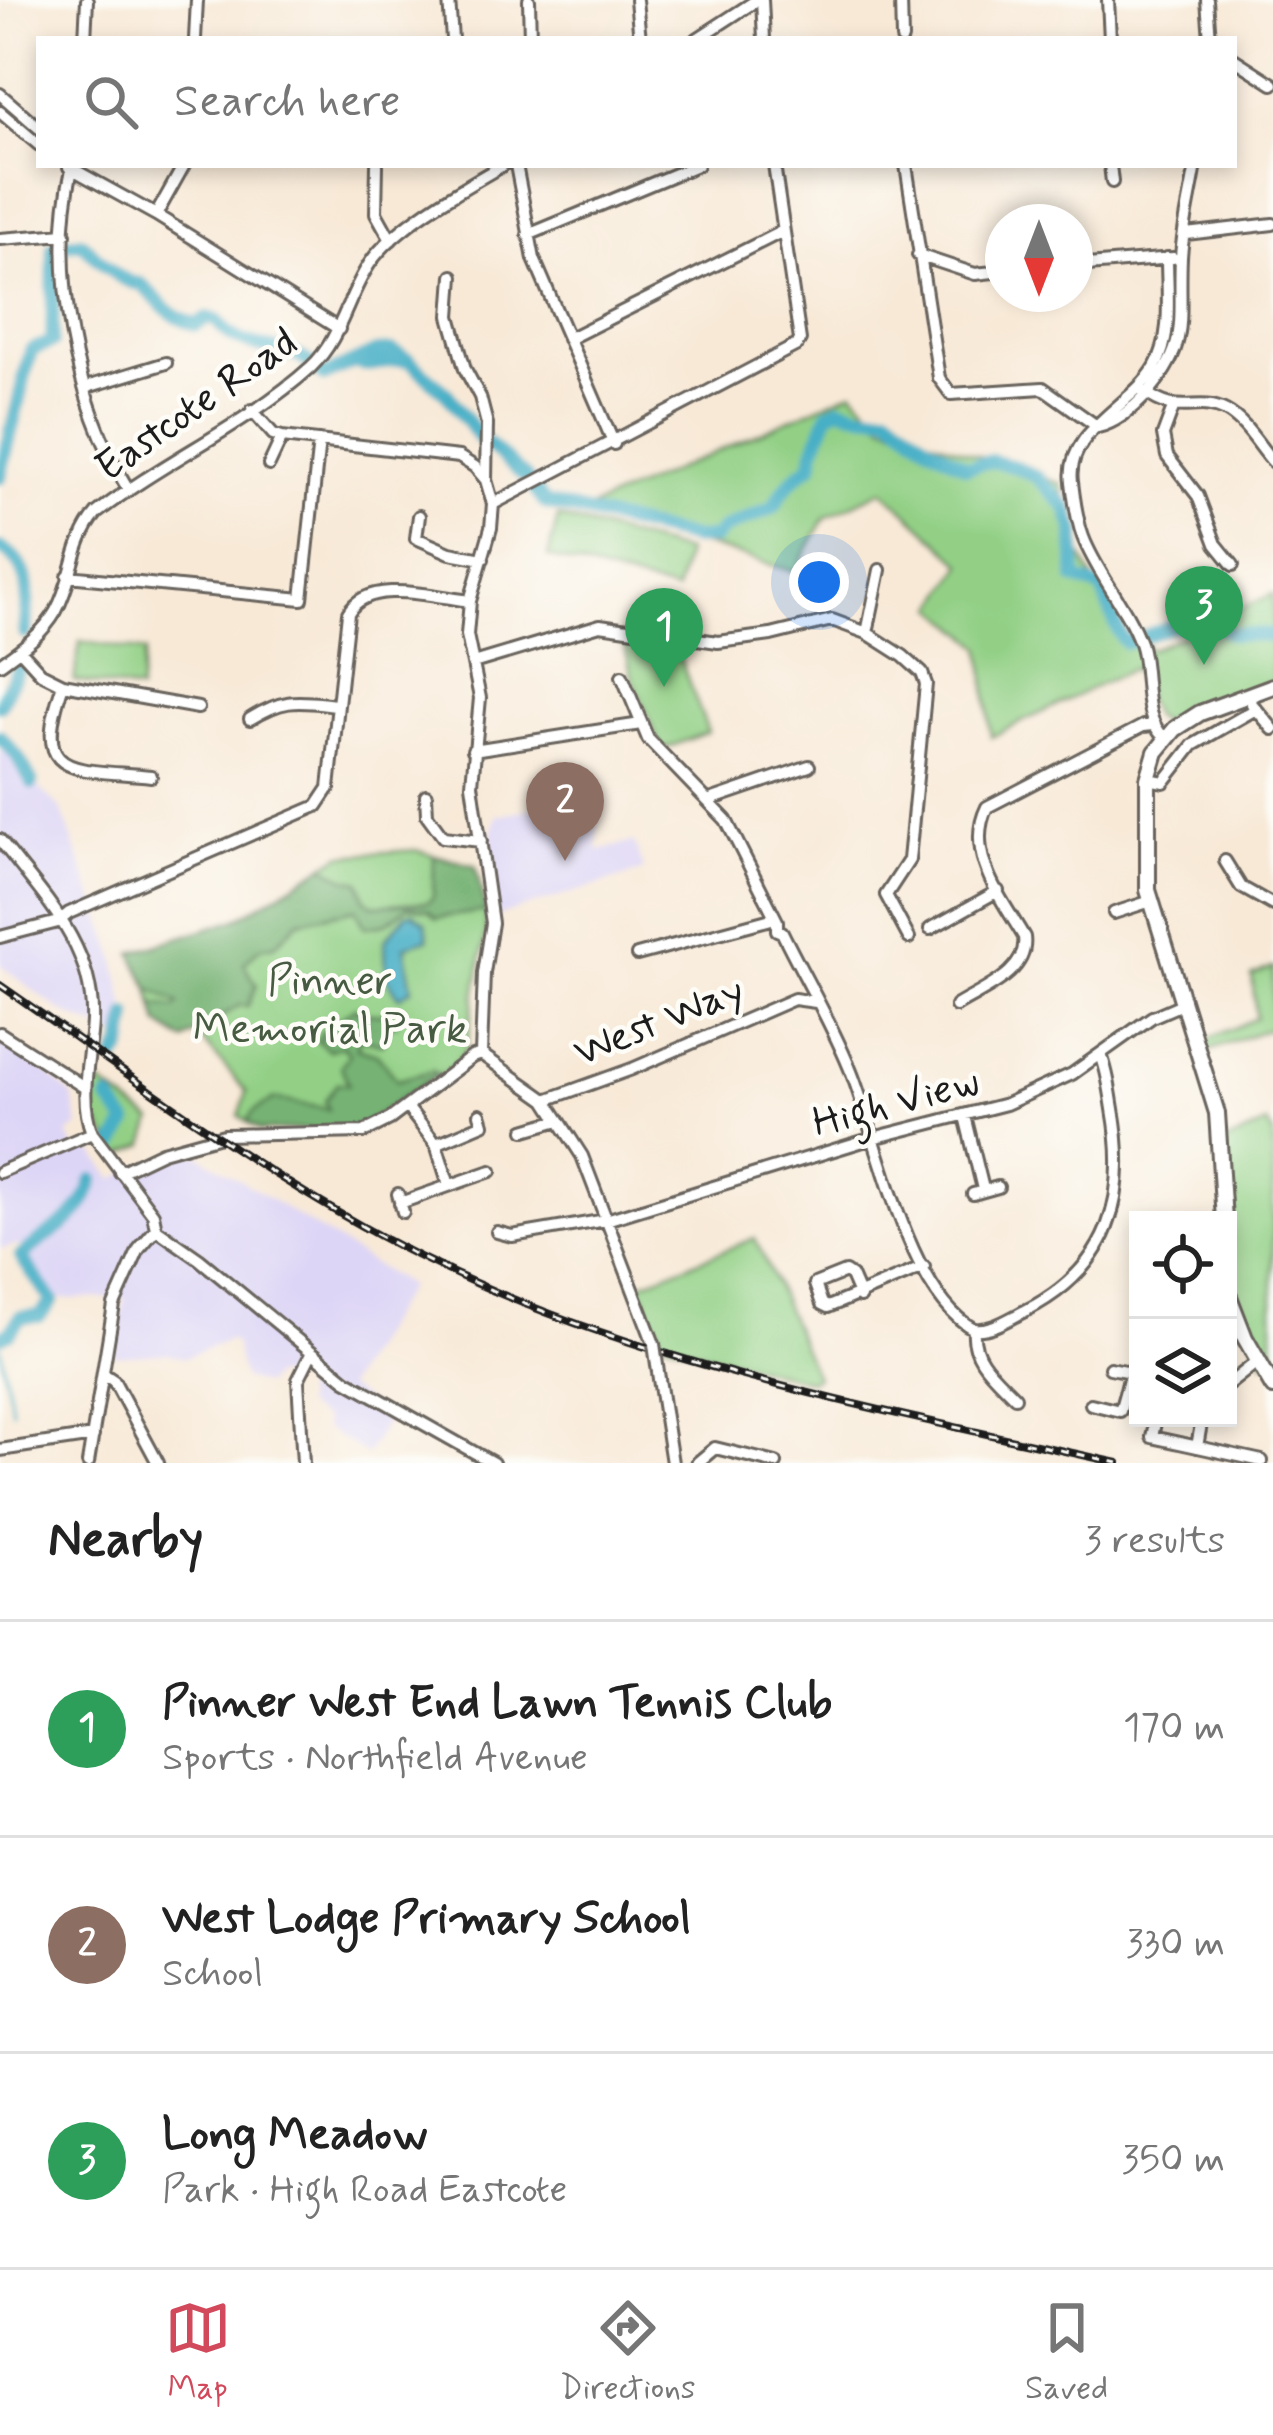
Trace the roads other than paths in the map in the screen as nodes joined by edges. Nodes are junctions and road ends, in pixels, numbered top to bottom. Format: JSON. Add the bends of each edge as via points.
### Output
{"nodes":[{"id":1,"x":87,"y":0,"type":"edge"},
{"id":2,"x":196,"y":0,"type":"edge"},
{"id":3,"x":449,"y":0,"type":"edge"},
{"id":4,"x":529,"y":0,"type":"edge"},
{"id":5,"x":636,"y":0,"type":"edge"},
{"id":6,"x":759,"y":0,"type":"edge"},
{"id":7,"x":901,"y":0,"type":"edge"},
{"id":8,"x":1108,"y":0,"type":"edge"},
{"id":9,"x":1207,"y":0,"type":"edge"},
{"id":10,"x":85,"y":36,"type":"edge"},
{"id":11,"x":195,"y":36,"type":"edge"},
{"id":12,"x":452,"y":36,"type":"edge"},
{"id":13,"x":530,"y":36,"type":"edge"},
{"id":14,"x":640,"y":36,"type":"edge"},
{"id":15,"x":702,"y":36,"type":"edge"},
{"id":16,"x":764,"y":36,"type":"edge"},
{"id":17,"x":902,"y":36,"type":"edge"},
{"id":18,"x":1110,"y":36,"type":"edge"},
{"id":19,"x":1210,"y":36,"type":"edge"},
{"id":20,"x":1237,"y":61,"type":"edge"},
{"id":21,"x":1273,"y":84,"type":"edge"},
{"id":22,"x":0,"y":94,"type":"edge"},
{"id":23,"x":3,"y":119,"type":"edge"},
{"id":24,"x":36,"y":125,"type":"edge"},
{"id":25,"x":36,"y":144,"type":"edge"},
{"id":26,"x":69,"y":168,"type":"edge"},
{"id":27,"x":71,"y":168,"type":"edge"},
{"id":28,"x":182,"y":168,"type":"edge"},
{"id":29,"x":377,"y":168,"type":"edge"},
{"id":30,"x":493,"y":168,"type":"edge"},
{"id":31,"x":517,"y":168,"type":"edge"},
{"id":32,"x":690,"y":168,"type":"edge"},
{"id":33,"x":774,"y":168,"type":"edge"},
{"id":34,"x":906,"y":168,"type":"edge"},
{"id":35,"x":1110,"y":168,"type":"edge"},
{"id":36,"x":1196,"y":168,"type":"edge"},
{"id":37,"x":1112,"y":182,"type":"dead end"},
{"id":38,"x":156,"y":215,"type":"junction"},
{"id":39,"x":1273,"y":224,"type":"edge"},
{"id":40,"x":783,"y":231,"type":"junction"},
{"id":41,"x":1186,"y":234,"type":"junction"},
{"id":42,"x":529,"y":236,"type":"junction"},
{"id":43,"x":0,"y":239,"type":"edge"},
{"id":44,"x":392,"y":240,"type":"junction"},
{"id":45,"x":65,"y":242,"type":"junction"},
{"id":46,"x":918,"y":255,"type":"junction"},
{"id":47,"x":1167,"y":258,"type":"junction"},
{"id":48,"x":1181,"y":258,"type":"junction"},
{"id":49,"x":1093,"y":264,"type":"edge"},
{"id":50,"x":985,"y":273,"type":"edge"},
{"id":51,"x":453,"y":276,"type":"dead end"},
{"id":52,"x":339,"y":329,"type":"junction"},
{"id":53,"x":568,"y":339,"type":"junction"},
{"id":54,"x":166,"y":363,"type":"dead end"},
{"id":55,"x":87,"y":387,"type":"junction"},
{"id":56,"x":1143,"y":391,"type":"junction"},
{"id":57,"x":1172,"y":408,"type":"junction"},
{"id":58,"x":253,"y":410,"type":"junction"},
{"id":59,"x":1098,"y":427,"type":"junction"},
{"id":60,"x":282,"y":437,"type":"junction"},
{"id":61,"x":319,"y":441,"type":"junction"},
{"id":62,"x":614,"y":444,"type":"junction"},
{"id":63,"x":1273,"y":462,"type":"edge"},
{"id":64,"x":268,"y":465,"type":"dead end"},
{"id":65,"x":486,"y":480,"type":"junction"},
{"id":66,"x":128,"y":489,"type":"junction"},
{"id":67,"x":493,"y":504,"type":"junction"},
{"id":68,"x":419,"y":517,"type":"dead end"},
{"id":69,"x":483,"y":559,"type":"junction"},
{"id":70,"x":1233,"y":565,"type":"dead end"},
{"id":71,"x":880,"y":570,"type":"dead end"},
{"id":72,"x":68,"y":576,"type":"junction"},
{"id":73,"x":470,"y":601,"type":"junction"},
{"id":74,"x":867,"y":633,"type":"junction"},
{"id":75,"x":20,"y":650,"type":"junction"},
{"id":76,"x":473,"y":663,"type":"junction"},
{"id":77,"x":0,"y":664,"type":"edge"},
{"id":78,"x":622,"y":676,"type":"dead end"},
{"id":79,"x":63,"y":684,"type":"junction"},
{"id":80,"x":1273,"y":686,"type":"edge"},
{"id":81,"x":1245,"y":694,"type":"junction"},
{"id":82,"x":338,"y":705,"type":"junction"},
{"id":83,"x":198,"y":708,"type":"dead end"},
{"id":84,"x":1256,"y":709,"type":"junction"},
{"id":85,"x":250,"y":719,"type":"dead end"},
{"id":86,"x":641,"y":724,"type":"junction"},
{"id":87,"x":1154,"y":724,"type":"junction"},
{"id":88,"x":1273,"y":729,"type":"edge"},
{"id":89,"x":1166,"y":738,"type":"junction"},
{"id":90,"x":473,"y":751,"type":"junction"},
{"id":91,"x":808,"y":766,"type":"dead end"},
{"id":92,"x":151,"y":776,"type":"dead end"},
{"id":93,"x":1148,"y":779,"type":"junction"},
{"id":94,"x":710,"y":800,"type":"junction"},
{"id":95,"x":422,"y":803,"type":"dead end"},
{"id":96,"x":0,"y":840,"type":"edge"},
{"id":97,"x":482,"y":841,"type":"junction"},
{"id":98,"x":1225,"y":861,"type":"dead end"},
{"id":99,"x":998,"y":891,"type":"junction"},
{"id":100,"x":1151,"y":901,"type":"junction"},
{"id":101,"x":1273,"y":905,"type":"edge"},
{"id":102,"x":1114,"y":914,"type":"dead end"},
{"id":103,"x":63,"y":919,"type":"junction"},
{"id":104,"x":778,"y":924,"type":"junction"},
{"id":105,"x":930,"y":929,"type":"dead end"},
{"id":106,"x":0,"y":937,"type":"edge"},
{"id":107,"x":909,"y":938,"type":"dead end"},
{"id":108,"x":637,"y":955,"type":"dead end"},
{"id":109,"x":805,"y":979,"type":"junction"},
{"id":110,"x":794,"y":999,"type":"junction"},
{"id":111,"x":816,"y":1002,"type":"junction"},
{"id":112,"x":1182,"y":1004,"type":"junction"},
{"id":113,"x":956,"y":1006,"type":"dead end"},
{"id":114,"x":0,"y":1033,"type":"edge"},
{"id":115,"x":481,"y":1054,"type":"junction"},
{"id":116,"x":1101,"y":1055,"type":"junction"},
{"id":117,"x":84,"y":1087,"type":"junction"},
{"id":118,"x":546,"y":1100,"type":"junction"},
{"id":119,"x":407,"y":1107,"type":"junction"},
{"id":120,"x":480,"y":1114,"type":"dead end"},
{"id":121,"x":965,"y":1116,"type":"junction"},
{"id":122,"x":559,"y":1120,"type":"junction"},
{"id":123,"x":526,"y":1130,"type":"dead end"},
{"id":124,"x":92,"y":1133,"type":"junction"},
{"id":125,"x":873,"y":1138,"type":"junction"},
{"id":126,"x":436,"y":1144,"type":"junction"},
{"id":127,"x":491,"y":1171,"type":"dead end"},
{"id":128,"x":0,"y":1172,"type":"edge"},
{"id":129,"x":120,"y":1172,"type":"junction"},
{"id":130,"x":449,"y":1185,"type":"junction"},
{"id":131,"x":998,"y":1187,"type":"dead end"},
{"id":132,"x":400,"y":1203,"type":"dead end"},
{"id":133,"x":1223,"y":1211,"type":"edge"},
{"id":134,"x":606,"y":1220,"type":"junction"},
{"id":135,"x":156,"y":1229,"type":"junction"},
{"id":136,"x":497,"y":1232,"type":"dead end"},
{"id":137,"x":924,"y":1268,"type":"junction"},
{"id":138,"x":860,"y":1297,"type":"dead end"},
{"id":139,"x":1236,"y":1319,"type":"edge"},
{"id":140,"x":974,"y":1329,"type":"junction"},
{"id":141,"x":311,"y":1354,"type":"junction"},
{"id":142,"x":1110,"y":1368,"type":"dead end"},
{"id":143,"x":1129,"y":1371,"type":"edge"},
{"id":144,"x":1267,"y":1373,"type":"edge"},
{"id":145,"x":105,"y":1375,"type":"junction"},
{"id":146,"x":1237,"y":1381,"type":"edge"},
{"id":147,"x":1129,"y":1386,"type":"edge"},
{"id":148,"x":1015,"y":1397,"type":"dead end"},
{"id":149,"x":1091,"y":1404,"type":"dead end"},
{"id":150,"x":1154,"y":1427,"type":"edge"},
{"id":151,"x":1200,"y":1427,"type":"edge"},
{"id":152,"x":93,"y":1436,"type":"junction"},
{"id":153,"x":1197,"y":1447,"type":"junction"},
{"id":154,"x":0,"y":1450,"type":"edge"},
{"id":155,"x":1262,"y":1461,"type":"edge"},
{"id":156,"x":88,"y":1463,"type":"edge"},
{"id":157,"x":158,"y":1463,"type":"edge"},
{"id":158,"x":303,"y":1463,"type":"edge"},
{"id":159,"x":493,"y":1463,"type":"edge"},
{"id":160,"x":672,"y":1463,"type":"edge"},
{"id":161,"x":698,"y":1463,"type":"edge"},
{"id":162,"x":776,"y":1463,"type":"edge"}],
"edges":[{"from":1,"to":10,"type":"street"},
{"from":2,"to":11,"type":"street"},
{"from":3,"to":12,"type":"street"},
{"from":4,"to":13,"type":"street"},
{"from":5,"to":14,"type":"street"},
{"from":6,"to":15,"type":"street"},
{"from":6,"to":16,"type":"street"},
{"from":7,"to":17,"type":"street"},
{"from":8,"to":18,"type":"street"},
{"from":9,"to":19,"type":"street"},
{"from":20,"to":21,"type":"street"},
{"from":22,"to":24,"type":"street"},
{"from":23,"to":25,"type":"street"},
{"from":26,"to":45,"type":"street"},
{"from":27,"to":38,"type":"street"},
{"from":28,"to":38,"type":"street"},
{"from":29,"to":44,"type":"street","via":[[376,214]]},
{"from":30,"to":44,"type":"street","name":"Eastcote Road"},
{"from":31,"to":42,"type":"street"},
{"from":32,"to":42,"type":"street"},
{"from":33,"to":40,"type":"street"},
{"from":34,"to":46,"type":"street"},
{"from":35,"to":37,"type":"street"},
{"from":36,"to":41,"type":"street"},
{"from":38,"to":52,"type":"street"},
{"from":39,"to":41,"type":"street"},
{"from":40,"to":53,"type":"street"},
{"from":40,"to":62,"type":"street","via":[[797,346]]},
{"from":41,"to":48,"type":"street"},
{"from":42,"to":53,"type":"street"},
{"from":43,"to":45,"type":"street"},
{"from":44,"to":52,"type":"street","name":"Eastcote Road","via":[[368,266]]},
{"from":45,"to":55,"type":"street","via":[[69,330]]},
{"from":46,"to":50,"type":"street"},
{"from":46,"to":59,"type":"street","via":[[939,378],[951,394],[1043,388]]},
{"from":47,"to":48,"type":"street"},
{"from":47,"to":49,"type":"street"},
{"from":47,"to":56,"type":"street","via":[[1162,353]]},
{"from":48,"to":56,"type":"street","via":[[1176,354]]},
{"from":51,"to":65,"type":"street","via":[[450,316],[488,424]]},
{"from":52,"to":58,"type":"street","name":"Eastcote Road","via":[[312,366]]},
{"from":53,"to":62,"type":"street"},
{"from":54,"to":55,"type":"street"},
{"from":55,"to":66,"type":"street"},
{"from":56,"to":57,"type":"street"},
{"from":56,"to":59,"type":"street"},
{"from":57,"to":63,"type":"street","via":[[1231,413]]},
{"from":57,"to":70,"type":"street","via":[[1164,448]]},
{"from":58,"to":60,"type":"street"},
{"from":58,"to":66,"type":"street","name":"Eastcote Road"},
{"from":59,"to":87,"type":"street","via":[[1082,441],[1070,476],[1082,536],[1142,649]]},
{"from":60,"to":61,"type":"street"},
{"from":60,"to":64,"type":"street"},
{"from":61,"to":65,"type":"street","via":[[459,457]]},
{"from":61,"to":72,"type":"street","via":[[302,599]]},
{"from":62,"to":67,"type":"street"},
{"from":65,"to":67,"type":"street"},
{"from":66,"to":72,"type":"street","name":"Eastcote Road","via":[[84,528]]},
{"from":67,"to":69,"type":"street"},
{"from":68,"to":69,"type":"street","via":[[416,538]]},
{"from":69,"to":73,"type":"street"},
{"from":71,"to":74,"type":"street"},
{"from":72,"to":75,"type":"street","name":"Eastcote Road","via":[[58,608]]},
{"from":73,"to":76,"type":"street"},
{"from":73,"to":82,"type":"street","via":[[361,597],[348,613]]},
{"from":74,"to":76,"type":"street","via":[[832,620],[718,642],[601,625]]},
{"from":74,"to":107,"type":"street","via":[[903,656],[926,684],[908,860],[886,896]]},
{"from":75,"to":77,"type":"street","name":"Eastcote Road"},
{"from":75,"to":79,"type":"street"},
{"from":76,"to":90,"type":"street","via":[[480,698]]},
{"from":78,"to":86,"type":"street"},
{"from":79,"to":83,"type":"street"},
{"from":79,"to":92,"type":"street","via":[[49,724],[58,758],[81,770]]},
{"from":80,"to":81,"type":"main road"},
{"from":81,"to":84,"type":"street"},
{"from":81,"to":89,"type":"main road"},
{"from":82,"to":85,"type":"street","via":[[291,700]]},
{"from":82,"to":103,"type":"street","via":[[329,788],[317,806]]},
{"from":84,"to":88,"type":"street"},
{"from":84,"to":93,"type":"street","via":[[1193,745],[1164,782]]},
{"from":86,"to":90,"type":"street"},
{"from":86,"to":94,"type":"street","via":[[658,753]]},
{"from":87,"to":89,"type":"street"},
{"from":87,"to":99,"type":"street","via":[[987,807],[980,851]]},
{"from":89,"to":93,"type":"main road"},
{"from":90,"to":97,"type":"street"},
{"from":91,"to":94,"type":"street"},
{"from":93,"to":100,"type":"main road"},
{"from":94,"to":104,"type":"street"},
{"from":95,"to":97,"type":"street","via":[[443,836]]},
{"from":96,"to":103,"type":"street"},
{"from":97,"to":115,"type":"street","via":[[492,923]]},
{"from":98,"to":101,"type":"street","via":[[1241,886]]},
{"from":99,"to":105,"type":"street"},
{"from":99,"to":113,"type":"street","via":[[1026,951],[1017,968]]},
{"from":100,"to":102,"type":"street"},
{"from":100,"to":112,"type":"main road"},
{"from":103,"to":106,"type":"street"},
{"from":103,"to":117,"type":"street","via":[[92,1004]]},
{"from":104,"to":108,"type":"street"},
{"from":104,"to":109,"type":"street"},
{"from":109,"to":110,"type":"street","name":"West Way"},
{"from":109,"to":111,"type":"street"},
{"from":110,"to":111,"type":"street","name":"West Way"},
{"from":110,"to":118,"type":"street","name":"West Way"},
{"from":111,"to":125,"type":"street"},
{"from":112,"to":116,"type":"street","name":"High View"},
{"from":112,"to":133,"type":"main road","via":[[1217,1113]]},
{"from":114,"to":117,"type":"street"},
{"from":115,"to":118,"type":"street"},
{"from":115,"to":119,"type":"street"},
{"from":116,"to":121,"type":"street","name":"High View","via":[[1032,1095]]},
{"from":116,"to":140,"type":"street","via":[[1120,1149],[1111,1216],[1074,1278],[1037,1305]]},
{"from":117,"to":124,"type":"street"},
{"from":118,"to":122,"type":"street"},
{"from":119,"to":126,"type":"street"},
{"from":119,"to":129,"type":"street","via":[[364,1132],[224,1136]]},
{"from":120,"to":126,"type":"street","via":[[483,1124]]},
{"from":121,"to":125,"type":"street","name":"High View"},
{"from":121,"to":131,"type":"street","via":[[978,1191]]},
{"from":122,"to":123,"type":"street"},
{"from":122,"to":134,"type":"street","via":[[592,1176]]},
{"from":124,"to":128,"type":"street"},
{"from":124,"to":129,"type":"street"},
{"from":125,"to":134,"type":"street","name":"High View"},
{"from":125,"to":137,"type":"street"},
{"from":126,"to":130,"type":"street"},
{"from":127,"to":130,"type":"street"},
{"from":129,"to":135,"type":"street"},
{"from":130,"to":132,"type":"street"},
{"from":134,"to":136,"type":"street","name":"High View"},
{"from":134,"to":160,"type":"street","bridge":true,"via":[[654,1344]]},
{"from":135,"to":141,"type":"street"},
{"from":135,"to":145,"type":"street","via":[[114,1305]]},
{"from":137,"to":138,"type":"street"},
{"from":137,"to":140,"type":"street","via":[[942,1300]]},
{"from":139,"to":144,"type":"main road"},
{"from":140,"to":148,"type":"street","via":[[976,1355]]},
{"from":141,"to":158,"type":"street","via":[[298,1380]]},
{"from":141,"to":159,"type":"street"},
{"from":142,"to":143,"type":"street"},
{"from":144,"to":146,"type":"street"},
{"from":145,"to":152,"type":"street"},
{"from":145,"to":157,"type":"street"},
{"from":147,"to":149,"type":"street","via":[[1120,1411]]},
{"from":150,"to":153,"type":"street","via":[[1152,1437]]},
{"from":151,"to":153,"type":"street"},
{"from":152,"to":154,"type":"street"},
{"from":152,"to":156,"type":"street"},
{"from":153,"to":155,"type":"street"},
{"from":161,"to":162,"type":"street","via":[[715,1448]]}]}
